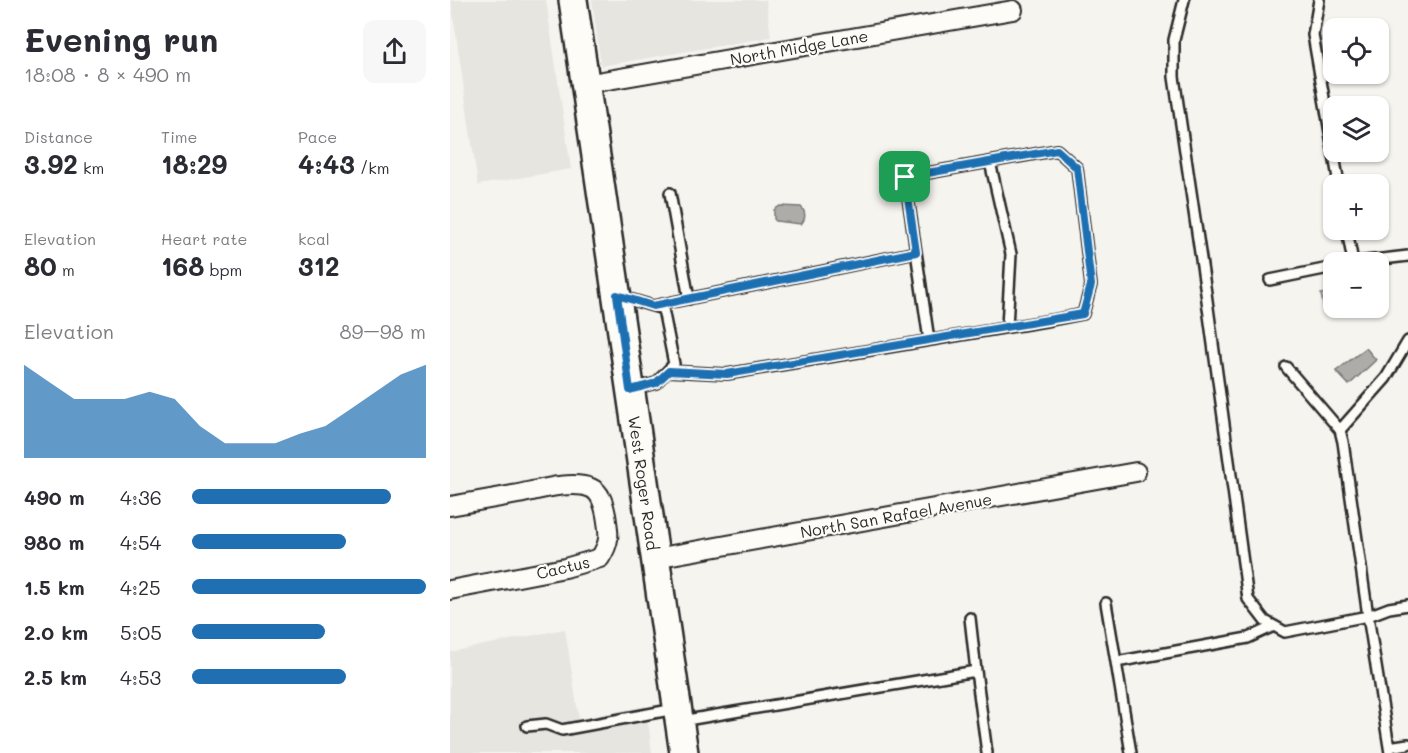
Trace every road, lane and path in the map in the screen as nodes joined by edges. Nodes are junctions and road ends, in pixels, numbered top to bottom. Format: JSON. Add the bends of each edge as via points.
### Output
{"nodes":[{"id":1,"x":573,"y":0,"type":"edge"},
{"id":2,"x":1184,"y":0,"type":"edge"},
{"id":3,"x":1319,"y":0,"type":"edge"},
{"id":4,"x":1013,"y":10,"type":"dead end"},
{"id":5,"x":585,"y":84,"type":"junction"},
{"id":6,"x":990,"y":162,"type":"junction"},
{"id":7,"x":1337,"y":174,"type":"edge"},
{"id":8,"x":670,"y":193,"type":"dead end"},
{"id":9,"x":916,"y":252,"type":"junction"},
{"id":10,"x":1408,"y":256,"type":"edge"},
{"id":11,"x":1389,"y":258,"type":"edge"},
{"id":12,"x":1323,"y":269,"type":"edge"},
{"id":13,"x":1270,"y":280,"type":"dead end"},
{"id":14,"x":617,"y":295,"type":"junction"},
{"id":15,"x":689,"y":298,"type":"junction"},
{"id":16,"x":653,"y":306,"type":"junction"},
{"id":17,"x":1007,"y":327,"type":"junction"},
{"id":18,"x":929,"y":340,"type":"junction"},
{"id":19,"x":1408,"y":342,"type":"edge"},
{"id":20,"x":1286,"y":367,"type":"dead end"},
{"id":21,"x":669,"y":371,"type":"junction"},
{"id":22,"x":630,"y":390,"type":"junction"},
{"id":23,"x":1340,"y":430,"type":"junction"},
{"id":24,"x":1136,"y":472,"type":"dead end"},
{"id":25,"x":450,"y":506,"type":"edge"},
{"id":26,"x":655,"y":558,"type":"junction"},
{"id":27,"x":450,"y":590,"type":"edge"},
{"id":28,"x":1106,"y":603,"type":"dead end"},
{"id":29,"x":1408,"y":605,"type":"edge"},
{"id":30,"x":1368,"y":616,"type":"junction"},
{"id":31,"x":970,"y":618,"type":"dead end"},
{"id":32,"x":1274,"y":626,"type":"junction"},
{"id":33,"x":1116,"y":662,"type":"junction"},
{"id":34,"x":976,"y":671,"type":"junction"},
{"id":35,"x":678,"y":715,"type":"junction"},
{"id":36,"x":527,"y":726,"type":"dead end"},
{"id":37,"x":1408,"y":744,"type":"edge"},
{"id":38,"x":1390,"y":750,"type":"edge"},
{"id":39,"x":684,"y":753,"type":"edge"},
{"id":40,"x":987,"y":753,"type":"edge"},
{"id":41,"x":1131,"y":753,"type":"edge"}],
"edges":[{"from":1,"to":5,"type":"street","name":"West Roger Road"},
{"from":2,"to":32,"type":"lane","via":[[1174,40],[1174,77],[1248,599],[1265,621]]},
{"from":3,"to":7,"type":"lane","via":[[1313,35]]},
{"from":4,"to":5,"type":"street","name":"North Midge Lane"},
{"from":5,"to":14,"type":"street","name":"West Roger Road"},
{"from":6,"to":9,"type":"lane","via":[[905,177]]},
{"from":6,"to":17,"type":"lane","via":[[1011,254]]},
{"from":6,"to":17,"type":"lane","via":[[1057,150],[1077,168],[1091,285],[1083,314]]},
{"from":8,"to":15,"type":"lane"},
{"from":9,"to":15,"type":"lane"},
{"from":9,"to":18,"type":"lane"},
{"from":10,"to":11,"type":"lane"},
{"from":12,"to":13,"type":"lane"},
{"from":14,"to":16,"type":"lane"},
{"from":14,"to":22,"type":"street","name":"West Roger Road"},
{"from":15,"to":16,"type":"lane"},
{"from":16,"to":21,"type":"lane","via":[[663,309],[674,364]]},
{"from":17,"to":18,"type":"lane"},
{"from":18,"to":21,"type":"lane","via":[[727,374]]},
{"from":19,"to":23,"type":"lane","via":[[1386,378]]},
{"from":20,"to":23,"type":"lane"},
{"from":21,"to":22,"type":"lane","via":[[656,383]]},
{"from":22,"to":26,"type":"street","name":"West Roger Road"},
{"from":23,"to":30,"type":"lane"},
{"from":24,"to":26,"type":"street","name":"North San Rafael Avenue"},
{"from":25,"to":27,"type":"street","name":"Cactus","via":[[571,485],[585,486],[594,489],[604,502],[609,532],[607,547],[600,558]]},
{"from":26,"to":35,"type":"street","name":"West Roger Road"},
{"from":28,"to":33,"type":"lane"},
{"from":29,"to":30,"type":"lane"},
{"from":30,"to":32,"type":"lane","via":[[1285,632]]},
{"from":30,"to":38,"type":"lane"},
{"from":31,"to":34,"type":"lane"},
{"from":32,"to":33,"type":"lane","via":[[1248,638]]},
{"from":33,"to":41,"type":"lane"},
{"from":34,"to":35,"type":"lane"},
{"from":34,"to":40,"type":"lane"},
{"from":35,"to":36,"type":"lane","via":[[562,730],[546,724]]},
{"from":35,"to":39,"type":"street","name":"West Roger Road"},
{"from":37,"to":38,"type":"lane"}]}
